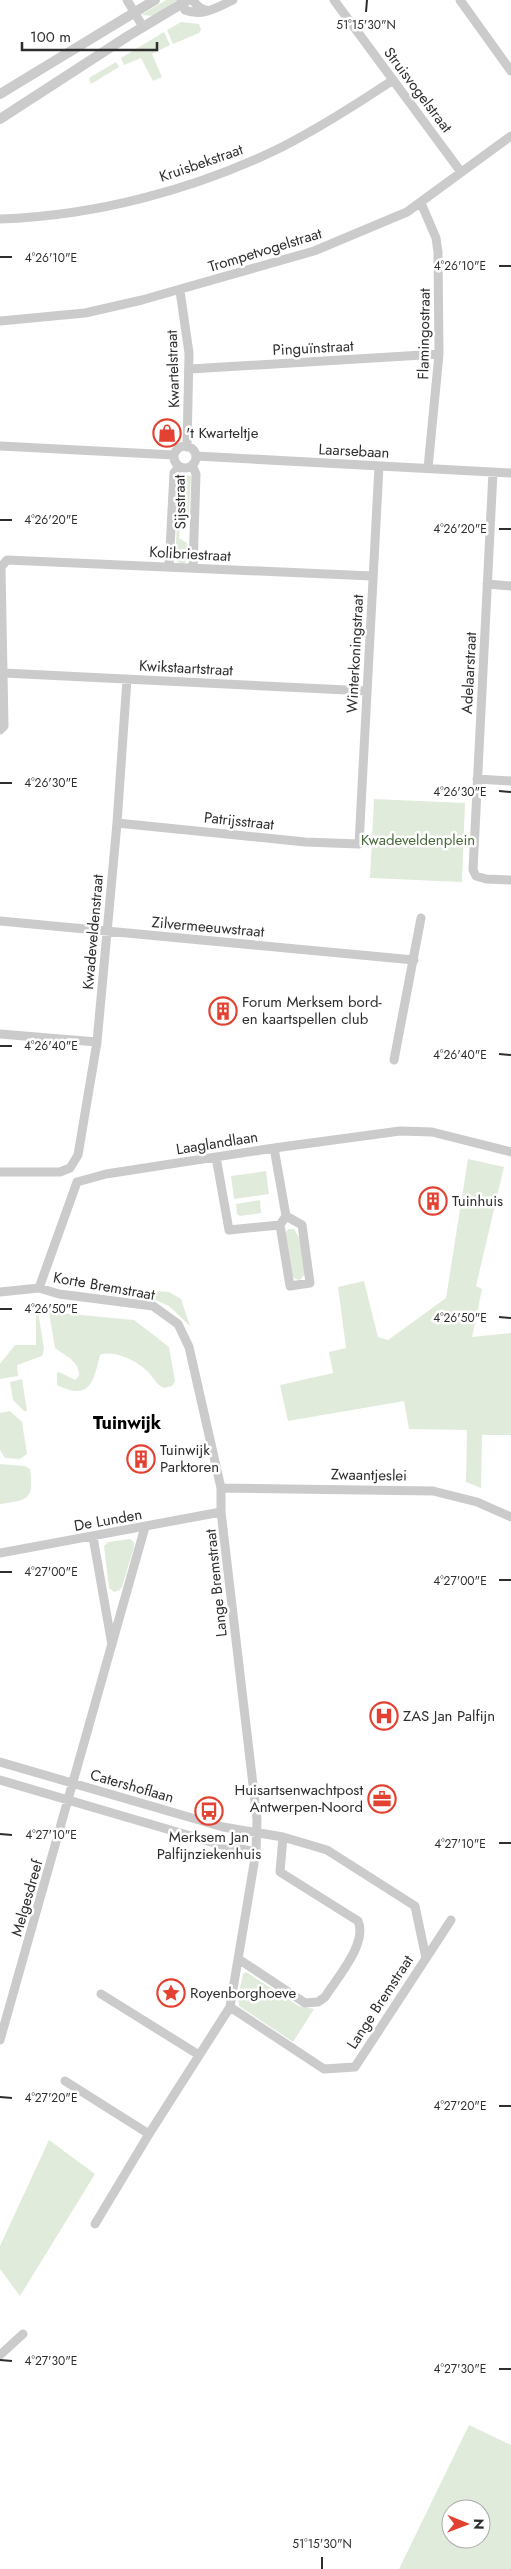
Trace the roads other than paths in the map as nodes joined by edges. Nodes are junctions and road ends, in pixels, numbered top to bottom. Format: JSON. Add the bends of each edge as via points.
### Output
{"nodes":[{"id":1,"x":127,"y":0,"type":"edge"},
{"id":2,"x":155,"y":0,"type":"edge"},
{"id":3,"x":232,"y":0,"type":"edge"},
{"id":4,"x":334,"y":0,"type":"edge"},
{"id":5,"x":460,"y":0,"type":"edge"},
{"id":6,"x":186,"y":1,"type":"edge"},
{"id":7,"x":134,"y":11,"type":"junction"},
{"id":8,"x":143,"y":26,"type":"junction"},
{"id":9,"x":511,"y":70,"type":"edge"},
{"id":10,"x":394,"y":80,"type":"junction"},
{"id":11,"x":0,"y":94,"type":"edge"},
{"id":12,"x":0,"y":119,"type":"edge"},
{"id":13,"x":511,"y":136,"type":"edge"},
{"id":14,"x":461,"y":172,"type":"junction"},
{"id":15,"x":422,"y":203,"type":"junction"},
{"id":16,"x":0,"y":219,"type":"edge"},
{"id":17,"x":180,"y":291,"type":"junction"},
{"id":18,"x":0,"y":321,"type":"edge"},
{"id":19,"x":439,"y":354,"type":"junction"},
{"id":20,"x":190,"y":369,"type":"junction"},
{"id":21,"x":0,"y":446,"type":"edge"},
{"id":22,"x":186,"y":457,"type":"junction"},
{"id":23,"x":379,"y":466,"type":"junction"},
{"id":24,"x":428,"y":468,"type":"junction"},
{"id":25,"x":493,"y":472,"type":"junction"},
{"id":26,"x":511,"y":473,"type":"edge"},
{"id":27,"x":169,"y":567,"type":"junction"},
{"id":28,"x":193,"y":568,"type":"junction"},
{"id":29,"x":372,"y":576,"type":"junction"},
{"id":30,"x":487,"y":584,"type":"junction"},
{"id":31,"x":511,"y":586,"type":"edge"},
{"id":32,"x":4,"y":673,"type":"junction"},
{"id":33,"x":127,"y":679,"type":"junction"},
{"id":34,"x":366,"y":690,"type":"junction"},
{"id":35,"x":0,"y":730,"type":"edge"},
{"id":36,"x":477,"y":779,"type":"junction"},
{"id":37,"x":511,"y":781,"type":"edge"},
{"id":38,"x":117,"y":823,"type":"junction"},
{"id":39,"x":359,"y":844,"type":"joint"},
{"id":40,"x":511,"y":880,"type":"edge"},
{"id":41,"x":421,"y":918,"type":"dead end"},
{"id":42,"x":0,"y":921,"type":"edge"},
{"id":43,"x":107,"y":931,"type":"junction"},
{"id":44,"x":414,"y":960,"type":"junction"},
{"id":45,"x":0,"y":1034,"type":"edge"},
{"id":46,"x":97,"y":1042,"type":"junction"},
{"id":47,"x":394,"y":1060,"type":"dead end"},
{"id":48,"x":274,"y":1148,"type":"junction"},
{"id":49,"x":511,"y":1151,"type":"edge"},
{"id":50,"x":216,"y":1157,"type":"junction"},
{"id":51,"x":70,"y":1168,"type":"junction"},
{"id":52,"x":0,"y":1172,"type":"edge"},
{"id":53,"x":77,"y":1182,"type":"junction"},
{"id":54,"x":286,"y":1216,"type":"junction"},
{"id":55,"x":280,"y":1224,"type":"junction"},
{"id":56,"x":39,"y":1288,"type":"junction"},
{"id":57,"x":0,"y":1292,"type":"edge"},
{"id":58,"x":184,"y":1334,"type":"joint"},
{"id":59,"x":221,"y":1488,"type":"junction"},
{"id":60,"x":221,"y":1512,"type":"junction"},
{"id":61,"x":511,"y":1518,"type":"edge"},
{"id":62,"x":145,"y":1527,"type":"junction"},
{"id":63,"x":93,"y":1537,"type":"junction"},
{"id":64,"x":0,"y":1553,"type":"edge"},
{"id":65,"x":112,"y":1648,"type":"junction"},
{"id":66,"x":0,"y":1762,"type":"edge"},
{"id":67,"x":0,"y":1780,"type":"edge"},
{"id":68,"x":74,"y":1784,"type":"junction"},
{"id":69,"x":70,"y":1799,"type":"junction"},
{"id":70,"x":257,"y":1833,"type":"junction"},
{"id":71,"x":284,"y":1837,"type":"junction"},
{"id":72,"x":256,"y":1852,"type":"junction"},
{"id":73,"x":451,"y":1920,"type":"dead end"},
{"id":74,"x":426,"y":1958,"type":"junction"},
{"id":75,"x":240,"y":1960,"type":"junction"},
{"id":76,"x":101,"y":1994,"type":"dead end"},
{"id":77,"x":230,"y":2007,"type":"junction"},
{"id":78,"x":0,"y":2040,"type":"edge"},
{"id":79,"x":199,"y":2056,"type":"junction"},
{"id":80,"x":65,"y":2081,"type":"dead end"},
{"id":81,"x":149,"y":2134,"type":"junction"},
{"id":82,"x":95,"y":2224,"type":"dead end"},
{"id":83,"x":23,"y":2334,"type":"dead end"},
{"id":84,"x":0,"y":2355,"type":"edge"}],
"edges":[{"from":1,"to":7,"type":"street"},
{"from":2,"to":7,"type":"street"},
{"from":3,"to":6,"type":"street","via":[[208,12],[195,14],[185,10]]},
{"from":4,"to":10,"type":"street","name":"Struisvogelstraat"},
{"from":5,"to":9,"type":"street"},
{"from":6,"to":8,"type":"street"},
{"from":7,"to":8,"type":"street"},
{"from":7,"to":11,"type":"street"},
{"from":8,"to":12,"type":"street"},
{"from":10,"to":14,"type":"street","name":"Struisvogelstraat"},
{"from":10,"to":16,"type":"street","name":"Kruisbekstraat","via":[[313,130],[227,170],[125,202]]},
{"from":13,"to":14,"type":"street","name":"Trompetvogelstraat"},
{"from":14,"to":15,"type":"street","name":"Trompetvogelstraat"},
{"from":15,"to":17,"type":"street","name":"Trompetvogelstraat","via":[[381,225],[314,251]]},
{"from":15,"to":19,"type":"street","name":"Flamingostraat","via":[[438,252]]},
{"from":17,"to":18,"type":"street","name":"Trompetvogelstraat","via":[[85,313]]},
{"from":17,"to":20,"type":"street","name":"Kwartelstraat"},
{"from":19,"to":20,"type":"street","name":"Pinguïnstraat"},
{"from":19,"to":24,"type":"street","name":"Flamingostraat"},
{"from":20,"to":22,"type":"street","name":"Kwartelstraat"},
{"from":21,"to":22,"type":"street","name":"Laarsebaan"},
{"from":22,"to":23,"type":"street","name":"Laarsebaan"},
{"from":22,"to":27,"type":"street","name":"Sijsstraat","via":[[174,473]]},
{"from":22,"to":28,"type":"street","name":"Sijsstraat","via":[[196,474]]},
{"from":23,"to":24,"type":"street","name":"Laarsebaan"},
{"from":23,"to":29,"type":"street","name":"Winterkoningstraat"},
{"from":24,"to":25,"type":"street","name":"Laarsebaan"},
{"from":25,"to":26,"type":"street","name":"Laarsebaan"},
{"from":25,"to":30,"type":"street","name":"Adelaarstraat"},
{"from":27,"to":28,"type":"street","name":"Kolibriestraat"},
{"from":27,"to":32,"type":"street","name":"Kolibriestraat","via":[[7,560],[1,567]]},
{"from":28,"to":29,"type":"street","name":"Kolibriestraat"},
{"from":29,"to":34,"type":"street","name":"Winterkoningstraat"},
{"from":30,"to":31,"type":"street"},
{"from":30,"to":36,"type":"street","name":"Adelaarstraat"},
{"from":32,"to":33,"type":"street","name":"Kwikstaartstraat"},
{"from":32,"to":35,"type":"street","via":[[4,726]]},
{"from":33,"to":34,"type":"street","name":"Kwikstaartstraat"},
{"from":33,"to":38,"type":"street","name":"Kwadeveldenstraat"},
{"from":34,"to":39,"type":"street","name":"Winterkoningstraat"},
{"from":36,"to":37,"type":"street"},
{"from":36,"to":40,"type":"street","name":"Adelaarstraat","via":[[473,863],[476,876]]},
{"from":38,"to":39,"type":"street","name":"Patrijsstraat","via":[[305,842]]},
{"from":38,"to":43,"type":"street","name":"Kwadeveldenstraat"},
{"from":41,"to":44,"type":"street"},
{"from":42,"to":43,"type":"street","name":"Zilvermeeuwstraat"},
{"from":43,"to":44,"type":"street","name":"Zilvermeeuwstraat"},
{"from":43,"to":46,"type":"street","name":"Kwadeveldenstraat"},
{"from":44,"to":47,"type":"street"},
{"from":45,"to":46,"type":"street"},
{"from":46,"to":51,"type":"street","name":"Kwadeveldenstraat","via":[[78,1155]]},
{"from":48,"to":49,"type":"street","name":"Laaglandlaan","via":[[411,1130]]},
{"from":48,"to":50,"type":"street","name":"Laaglandlaan"},
{"from":48,"to":54,"type":"street"},
{"from":50,"to":53,"type":"street","name":"Laaglandlaan","via":[[106,1174]]},
{"from":50,"to":55,"type":"street","via":[[229,1230]]},
{"from":51,"to":52,"type":"street","via":[[60,1172]]},
{"from":51,"to":53,"type":"street"},
{"from":53,"to":56,"type":"street"},
{"from":54,"to":55,"type":"street"},
{"from":54,"to":55,"type":"street","via":[[302,1225],[310,1283],[290,1286]]},
{"from":56,"to":57,"type":"street"},
{"from":56,"to":58,"type":"street","name":"Korte Bremstraat","via":[[58,1294],[153,1306],[178,1324]]},
{"from":58,"to":59,"type":"street","name":"Lange Bremstraat"},
{"from":59,"to":60,"type":"street","name":"Lange Bremstraat"},
{"from":59,"to":61,"type":"street","name":"Zwaantjeslei","via":[[433,1491],[472,1500]]},
{"from":60,"to":62,"type":"street","name":"De Lunden"},
{"from":60,"to":70,"type":"street","name":"Lange Bremstraat"},
{"from":62,"to":63,"type":"street","name":"De Lunden"},
{"from":62,"to":65,"type":"street","name":"Melgesdreef"},
{"from":63,"to":64,"type":"street","name":"De Lunden"},
{"from":63,"to":65,"type":"street","name":"Melgesdreef"},
{"from":65,"to":68,"type":"street","name":"Melgesdreef"},
{"from":66,"to":68,"type":"street","name":"Catershoflaan"},
{"from":67,"to":69,"type":"street","name":"Catershoflaan"},
{"from":68,"to":69,"type":"street","name":"Melgesdreef"},
{"from":68,"to":70,"type":"street","name":"Catershoflaan","via":[[223,1827]]},
{"from":69,"to":72,"type":"street","name":"Catershoflaan","via":[[218,1844]]},
{"from":69,"to":78,"type":"street","name":"Melgesdreef"},
{"from":70,"to":71,"type":"street","name":"Lange Bremstraat"},
{"from":70,"to":72,"type":"street","name":"Lange Bremstraat"},
{"from":71,"to":74,"type":"street","name":"Lange Bremstraat","via":[[326,1850],[415,1906]]},
{"from":71,"to":75,"type":"street","via":[[280,1872],[358,1921],[361,1936],[325,1997],[318,2002],[305,2003]]},
{"from":72,"to":75,"type":"street","name":"Lange Bremstraat"},
{"from":73,"to":74,"type":"street","name":"Lange Bremstraat"},
{"from":74,"to":77,"type":"street","name":"Lange Bremstraat","via":[[355,2067],[324,2069]]},
{"from":75,"to":77,"type":"street","name":"Lange Bremstraat"},
{"from":76,"to":79,"type":"street"},
{"from":77,"to":79,"type":"street","name":"Lange Bremstraat"},
{"from":79,"to":81,"type":"street","name":"Lange Bremstraat"},
{"from":80,"to":81,"type":"street"},
{"from":81,"to":82,"type":"street","name":"Lange Bremstraat"},
{"from":83,"to":84,"type":"street"}]}
